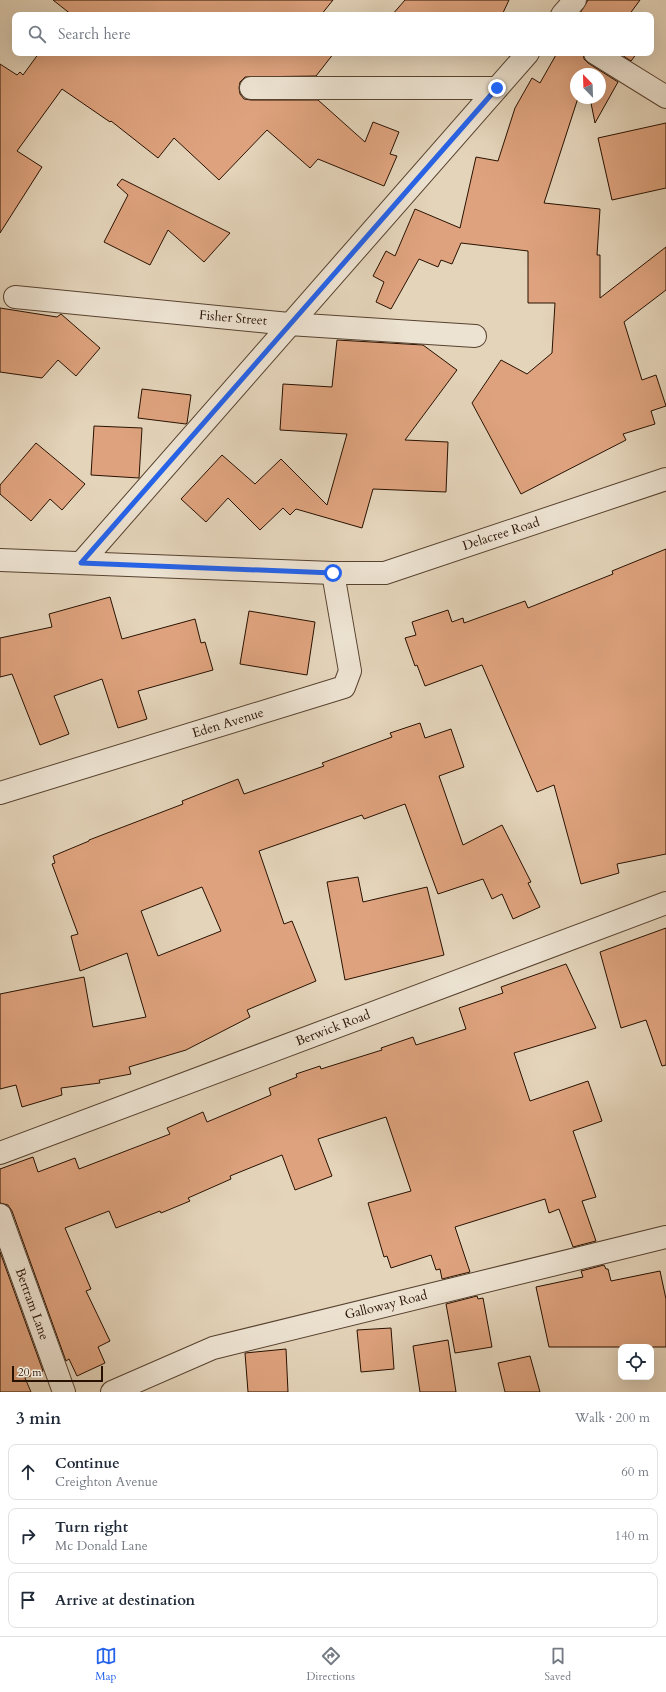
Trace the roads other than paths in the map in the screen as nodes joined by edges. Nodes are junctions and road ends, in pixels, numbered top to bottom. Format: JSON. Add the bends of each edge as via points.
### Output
{"nodes":[{"id":1,"x":575,"y":0,"type":"edge"},
{"id":2,"x":565,"y":12,"type":"edge"},
{"id":3,"x":525,"y":56,"type":"edge"},
{"id":4,"x":600,"y":56,"type":"edge"},
{"id":5,"x":251,"y":88,"type":"dead end"},
{"id":6,"x":497,"y":88,"type":"junction"},
{"id":7,"x":666,"y":97,"type":"edge"},
{"id":8,"x":15,"y":297,"type":"dead end"},
{"id":9,"x":289,"y":324,"type":"junction"},
{"id":10,"x":475,"y":336,"type":"dead end"},
{"id":11,"x":666,"y":479,"type":"edge"},
{"id":12,"x":0,"y":560,"type":"edge"},
{"id":13,"x":81,"y":563,"type":"junction"},
{"id":14,"x":333,"y":573,"type":"junction"},
{"id":15,"x":0,"y":793,"type":"edge"},
{"id":16,"x":666,"y":903,"type":"edge"},
{"id":17,"x":0,"y":1153,"type":"edge"},
{"id":18,"x":0,"y":1215,"type":"edge"},
{"id":19,"x":666,"y":1237,"type":"edge"},
{"id":20,"x":64,"y":1392,"type":"edge"},
{"id":21,"x":112,"y":1392,"type":"edge"}],
"edges":[{"from":1,"to":2,"type":"street"},
{"from":3,"to":6,"type":"street"},
{"from":4,"to":7,"type":"street"},
{"from":5,"to":6,"type":"street"},
{"from":6,"to":9,"type":"street"},
{"from":8,"to":9,"type":"street","name":"Fisher Street"},
{"from":9,"to":10,"type":"street","name":"Fisher Street"},
{"from":9,"to":13,"type":"street"},
{"from":11,"to":14,"type":"street","name":"Delacree Road","via":[[385,573]]},
{"from":12,"to":13,"type":"street","name":"Delacree Road"},
{"from":13,"to":14,"type":"street","name":"Delacree Road"},
{"from":14,"to":15,"type":"street","name":"Eden Avenue","via":[[350,671],[344,687]]},
{"from":16,"to":17,"type":"street","name":"Berwick Road"},
{"from":18,"to":20,"type":"street","name":"Bertram Lane"},
{"from":19,"to":21,"type":"street","name":"Galloway Road","via":[[213,1348]]}]}
